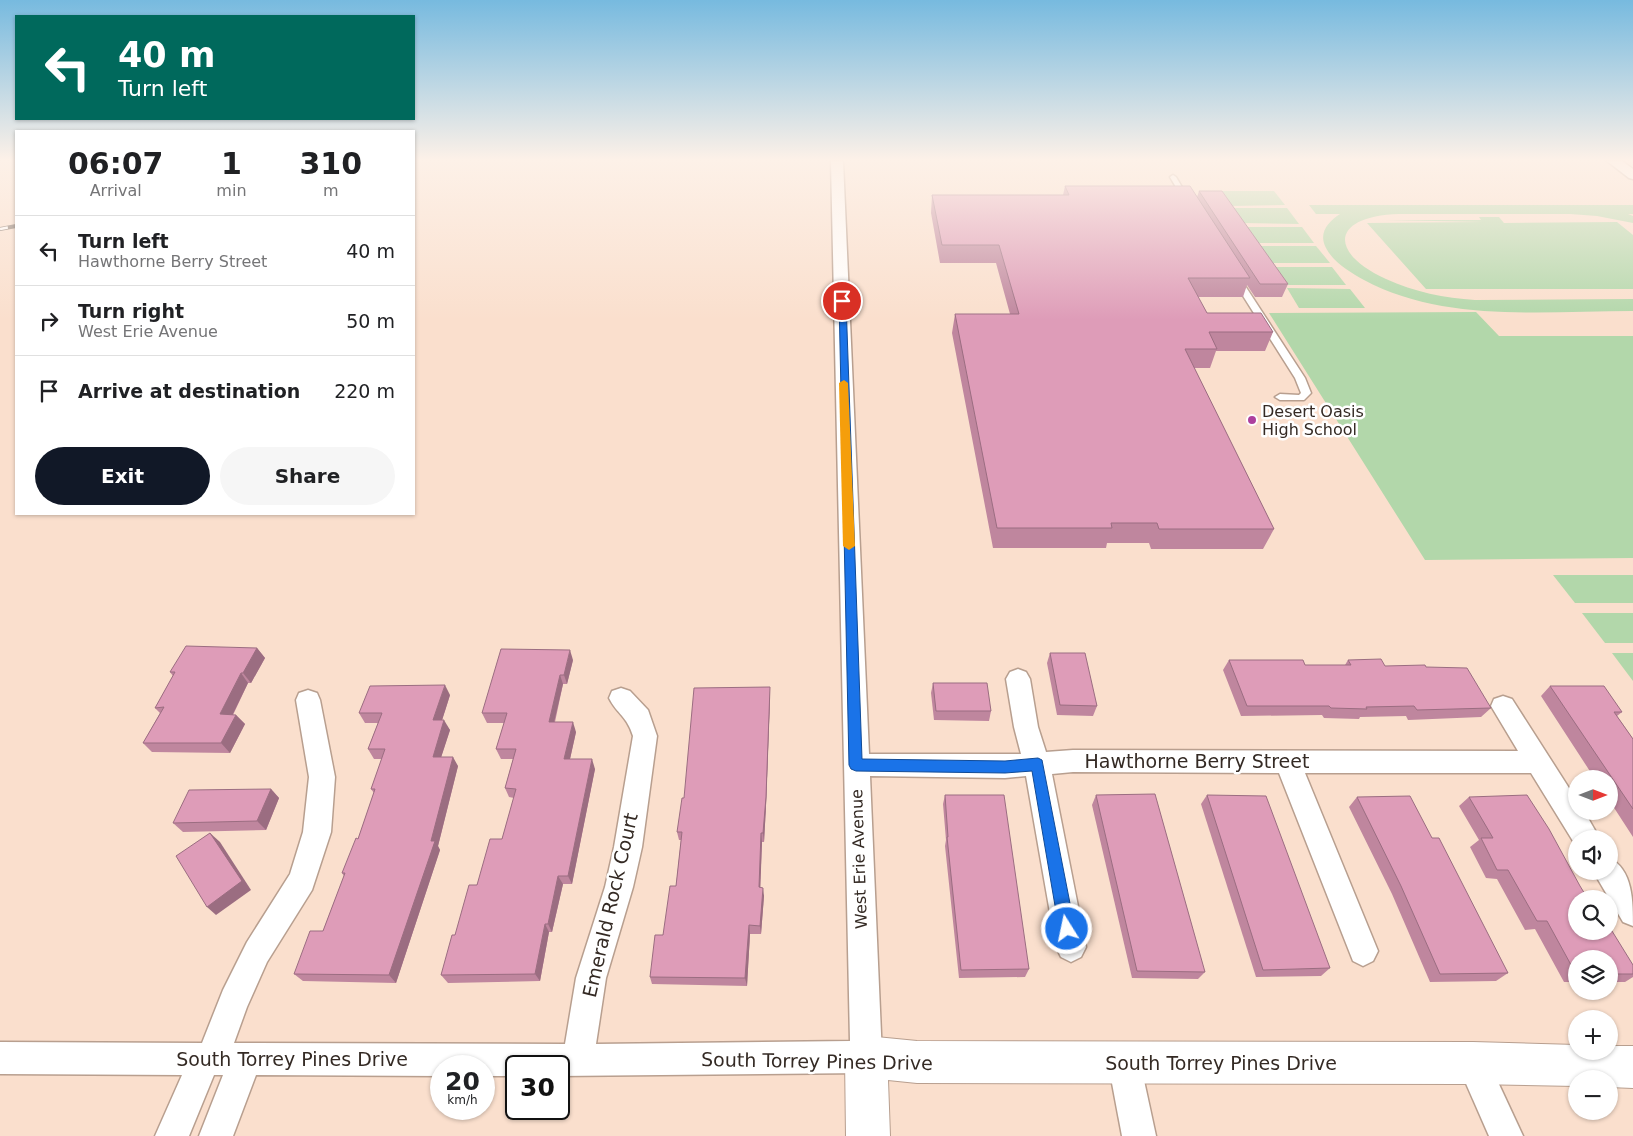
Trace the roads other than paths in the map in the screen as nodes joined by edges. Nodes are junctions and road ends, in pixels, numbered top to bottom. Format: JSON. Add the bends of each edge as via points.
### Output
{"nodes":[{"id":1,"x":839,"y":214,"type":"edge"},
{"id":2,"x":1234,"y":274,"type":"edge"},
{"id":3,"x":1280,"y":397,"type":"dead end"},
{"id":4,"x":1018,"y":679,"type":"dead end"},
{"id":5,"x":621,"y":698,"type":"dead end"},
{"id":6,"x":308,"y":700,"type":"dead end"},
{"id":7,"x":1503,"y":706,"type":"dead end"},
{"id":8,"x":1287,"y":761,"type":"junction"},
{"id":9,"x":1538,"y":762,"type":"junction"},
{"id":10,"x":1038,"y":764,"type":"junction"},
{"id":11,"x":856,"y":765,"type":"junction"},
{"id":12,"x":1581,"y":830,"type":"edge"},
{"id":13,"x":1613,"y":880,"type":"edge"},
{"id":14,"x":1633,"y":912,"type":"edge"},
{"id":15,"x":1071,"y":947,"type":"dead end"},
{"id":16,"x":1363,"y":951,"type":"dead end"},
{"id":17,"x":0,"y":1058,"type":"edge"},
{"id":18,"x":208,"y":1058,"type":"junction"},
{"id":19,"x":246,"y":1058,"type":"junction"},
{"id":20,"x":866,"y":1058,"type":"junction"},
{"id":21,"x":578,"y":1060,"type":"junction"},
{"id":22,"x":1124,"y":1062,"type":"junction"},
{"id":23,"x":1473,"y":1064,"type":"junction"},
{"id":24,"x":1633,"y":1067,"type":"edge"},
{"id":25,"x":172,"y":1136,"type":"edge"},
{"id":26,"x":216,"y":1136,"type":"edge"},
{"id":27,"x":868,"y":1136,"type":"edge"},
{"id":28,"x":1139,"y":1136,"type":"edge"},
{"id":29,"x":1506,"y":1136,"type":"edge"}],
"edges":[{"from":1,"to":11,"type":"street","name":"West Erie Avenue"},
{"from":2,"to":3,"type":"lane","via":[[1300,378],[1306,393],[1301,398]]},
{"from":4,"to":10,"type":"street","via":[[1026,727]]},
{"from":5,"to":21,"type":"street","name":"Emerald Rock Court","via":[[639,717],[645,736],[628,847],[591,978]]},
{"from":6,"to":18,"type":"street","via":[[322,777],[317,832],[302,880],[257,952]]},
{"from":7,"to":9,"type":"street"},
{"from":8,"to":9,"type":"street","name":"Hawthorne Berry Street"},
{"from":8,"to":10,"type":"street","name":"Hawthorne Berry Street","via":[[1073,760]]},
{"from":8,"to":16,"type":"street"},
{"from":9,"to":12,"type":"street"},
{"from":10,"to":11,"type":"street","name":"Hawthorne Berry Street","via":[[1005,767]]},
{"from":10,"to":15,"type":"street"},
{"from":11,"to":20,"type":"street","name":"West Erie Avenue"},
{"from":13,"to":14,"type":"street"},
{"from":17,"to":18,"type":"street","name":"South Torrey Pines Drive"},
{"from":18,"to":19,"type":"street","name":"South Torrey Pines Drive"},
{"from":18,"to":25,"type":"street"},
{"from":19,"to":21,"type":"street","name":"South Torrey Pines Drive"},
{"from":19,"to":26,"type":"street"},
{"from":20,"to":21,"type":"street","name":"South Torrey Pines Drive"},
{"from":20,"to":22,"type":"street","name":"South Torrey Pines Drive","via":[[917,1062]]},
{"from":20,"to":27,"type":"street","name":"West Erie Avenue"},
{"from":22,"to":23,"type":"street","name":"South Torrey Pines Drive"},
{"from":22,"to":28,"type":"street"},
{"from":23,"to":24,"type":"street","name":"South Torrey Pines Drive"},
{"from":23,"to":29,"type":"street"}]}
